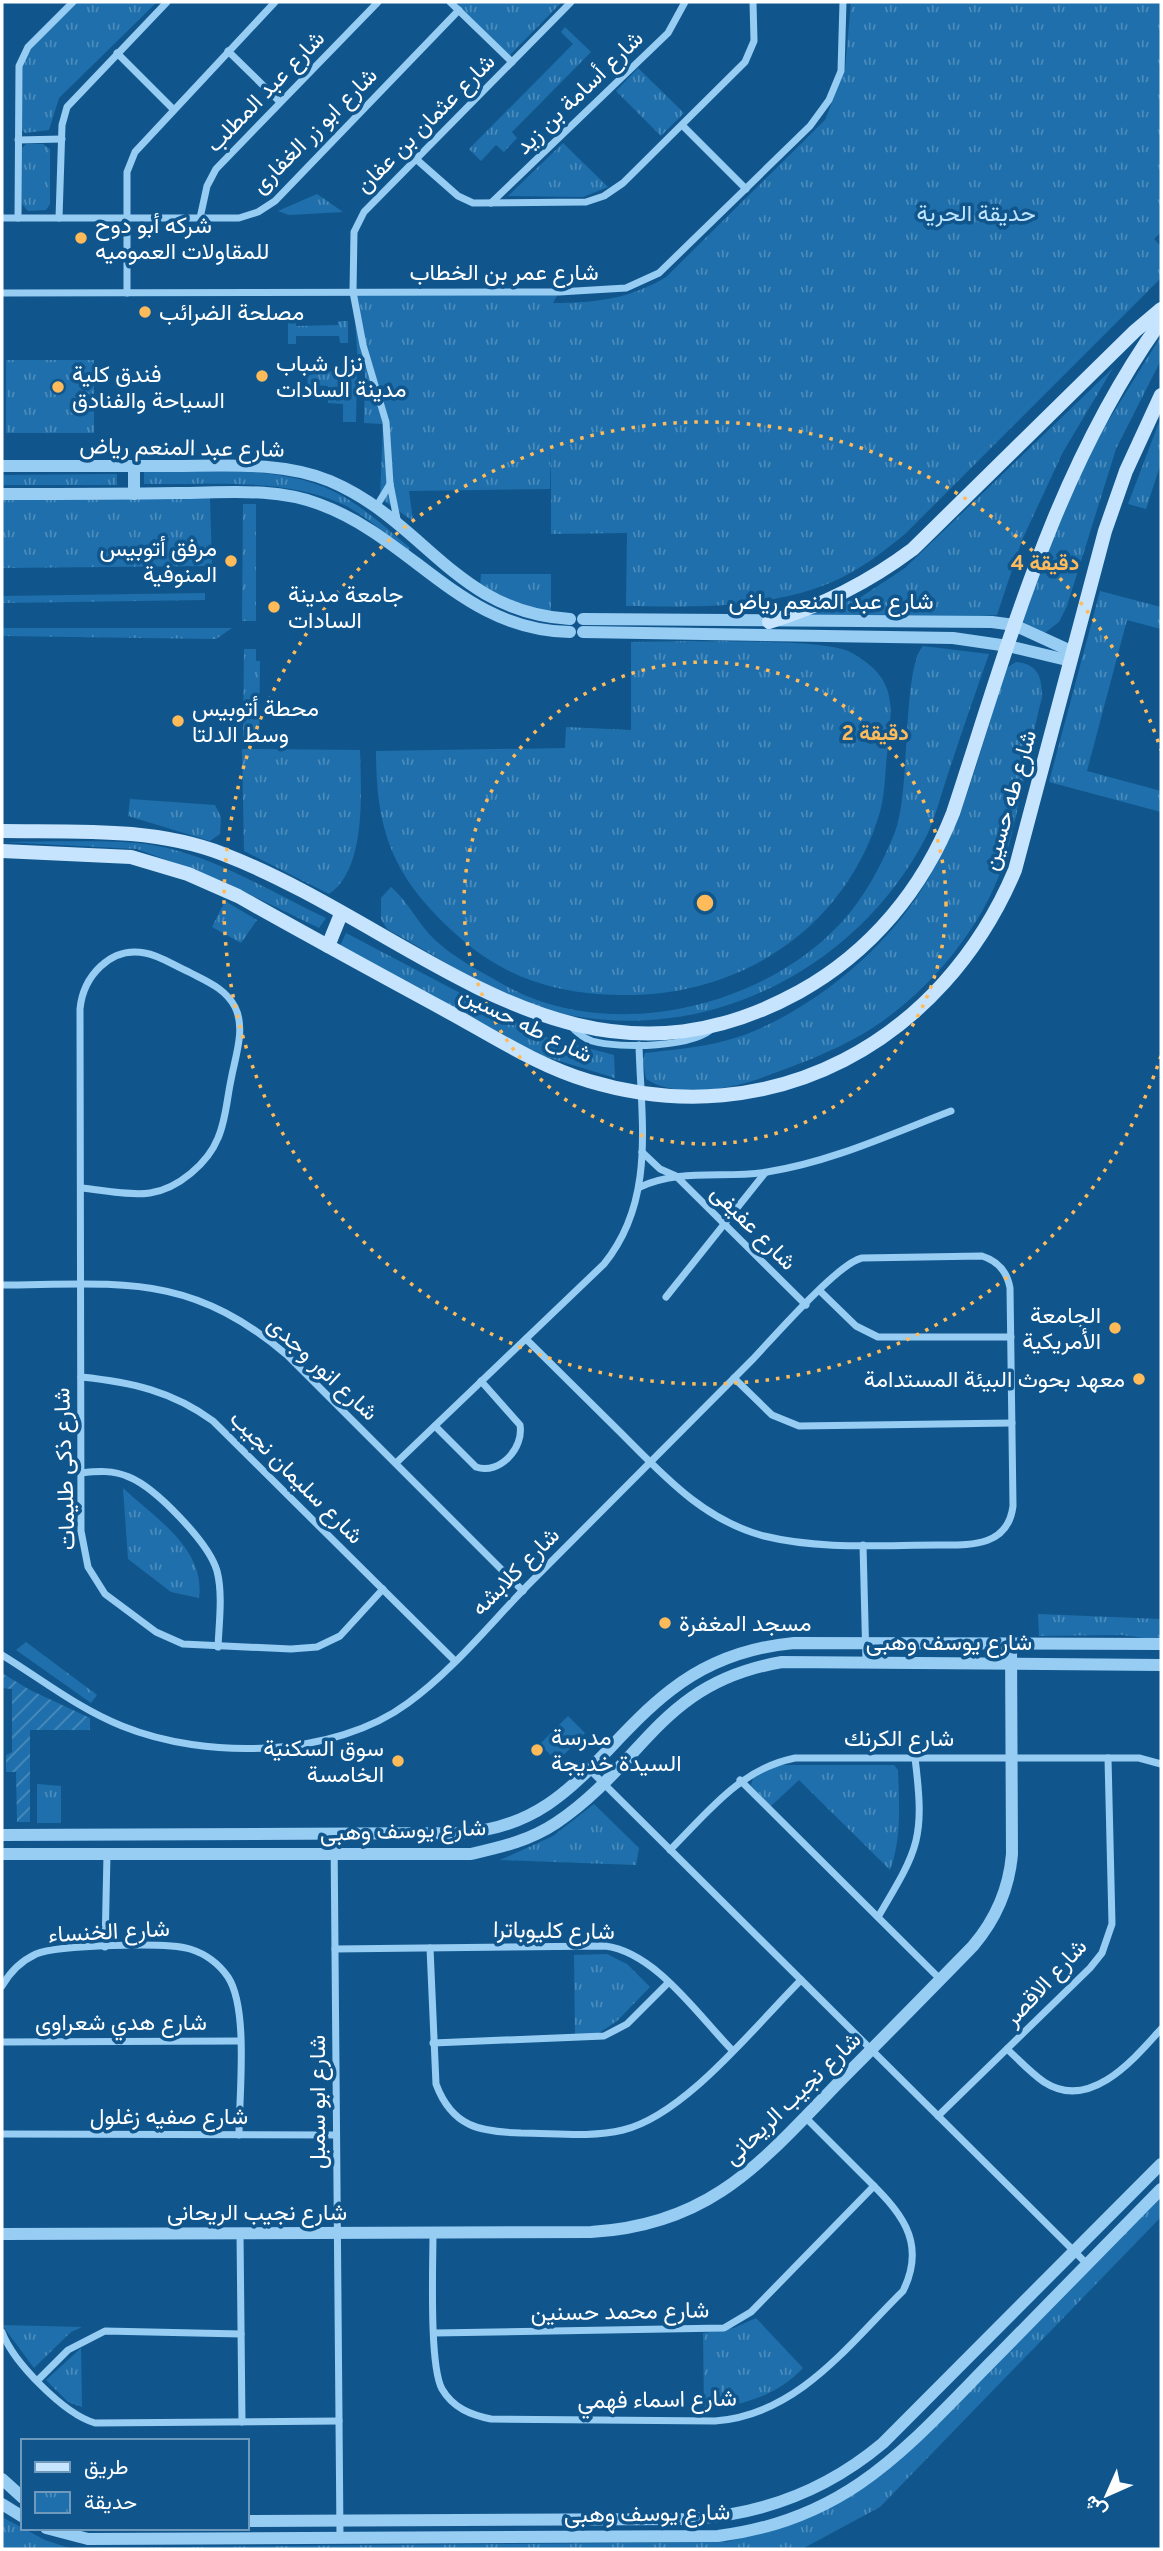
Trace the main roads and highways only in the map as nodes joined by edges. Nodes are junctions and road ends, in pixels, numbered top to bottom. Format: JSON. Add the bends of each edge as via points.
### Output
{"nodes":[{"id":1,"x":1161,"y":309,"type":"edge"},
{"id":2,"x":1161,"y":321,"type":"edge"},
{"id":3,"x":1161,"y":395,"type":"edge"},
{"id":4,"x":769,"y":622,"type":"road end"},
{"id":5,"x":2,"y":831,"type":"edge"},
{"id":6,"x":2,"y":851,"type":"edge"},
{"id":7,"x":341,"y":914,"type":"junction"},
{"id":8,"x":328,"y":946,"type":"junction"}],
"edges":[{"from":1,"to":4,"type":"main road","via":[[913,549],[837,597]]},
{"from":2,"to":7,"type":"main road","name":"شارع طه حسين","via":[[1117,388],[1047,529],[949,824],[929,865],[904,903],[865,945],[820,979],[769,1006],[718,1023],[640,1032],[570,1025],[511,1005]]},
{"from":3,"to":8,"type":"main road","name":"شارع طه حسين","via":[[1115,501],[1015,870],[980,940],[935,995],[900,1026],[860,1052],[796,1080],[727,1094],[640,1092],[589,1081],[545,1064]]},
{"from":5,"to":7,"type":"main road","name":"شارع طه حسين","via":[[117,833],[183,842],[243,863]]},
{"from":6,"to":8,"type":"main road","name":"شارع طه حسين","via":[[104,855],[150,862],[222,888]]},
{"from":7,"to":8,"type":"main road"}]}
